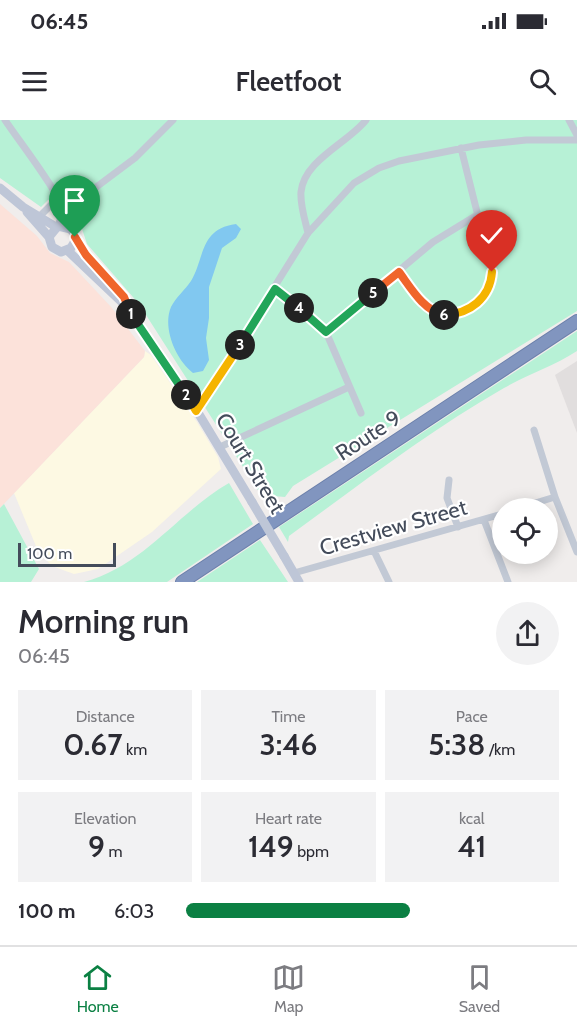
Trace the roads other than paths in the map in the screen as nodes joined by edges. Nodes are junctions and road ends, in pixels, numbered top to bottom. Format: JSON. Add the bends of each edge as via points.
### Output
{"nodes":[{"id":1,"x":16,"y":120,"type":"edge"},
{"id":2,"x":173,"y":120,"type":"edge"},
{"id":3,"x":366,"y":120,"type":"edge"},
{"id":4,"x":569,"y":120,"type":"edge"},
{"id":5,"x":7,"y":122,"type":"edge"},
{"id":6,"x":577,"y":135,"type":"edge"},
{"id":7,"x":577,"y":140,"type":"edge"},
{"id":8,"x":461,"y":148,"type":"junction"},
{"id":9,"x":0,"y":188,"type":"edge"},
{"id":10,"x":57,"y":199,"type":"junction"},
{"id":11,"x":23,"y":207,"type":"junction"},
{"id":12,"x":63,"y":212,"type":"junction"},
{"id":13,"x":477,"y":214,"type":"junction"},
{"id":14,"x":39,"y":217,"type":"junction"},
{"id":15,"x":57,"y":227,"type":"junction"},
{"id":16,"x":71,"y":229,"type":"junction"},
{"id":17,"x":308,"y":234,"type":"junction"},
{"id":18,"x":49,"y":237,"type":"junction"},
{"id":19,"x":75,"y":241,"type":"junction"},
{"id":20,"x":68,"y":251,"type":"junction"},
{"id":21,"x":399,"y":272,"type":"junction"},
{"id":22,"x":275,"y":289,"type":"junction"},
{"id":23,"x":126,"y":306,"type":"junction"},
{"id":24,"x":577,"y":321,"type":"edge"},
{"id":25,"x":326,"y":332,"type":"junction"},
{"id":26,"x":349,"y":387,"type":"junction"},
{"id":27,"x":196,"y":411,"type":"junction"},
{"id":28,"x":361,"y":413,"type":"dead end"},
{"id":29,"x":534,"y":430,"type":"dead end"},
{"id":30,"x":219,"y":447,"type":"junction"},
{"id":31,"x":449,"y":480,"type":"dead end"},
{"id":32,"x":555,"y":497,"type":"junction"},
{"id":33,"x":552,"y":498,"type":"edge"},
{"id":34,"x":492,"y":517,"type":"edge"},
{"id":35,"x":483,"y":520,"type":"junction"},
{"id":36,"x":458,"y":527,"type":"junction"},
{"id":37,"x":374,"y":551,"type":"junction"},
{"id":38,"x":577,"y":552,"type":"edge"},
{"id":39,"x":297,"y":578,"type":"edge"},
{"id":40,"x":182,"y":582,"type":"edge"},
{"id":41,"x":389,"y":582,"type":"edge"},
{"id":42,"x":508,"y":582,"type":"edge"}],
"edges":[{"from":1,"to":5,"type":"street"},
{"from":2,"to":12,"type":"street","via":[[135,158]]},
{"from":3,"to":17,"type":"street","via":[[313,168],[304,182],[301,201]]},
{"from":4,"to":6,"type":"street"},
{"from":5,"to":10,"type":"street"},
{"from":7,"to":8,"type":"street","via":[[497,142]]},
{"from":8,"to":13,"type":"street"},
{"from":8,"to":17,"type":"street","via":[[399,161],[366,175],[345,191]]},
{"from":9,"to":11,"type":"main road","name":"Court Street"},
{"from":10,"to":12,"type":"street"},
{"from":10,"to":14,"type":"street"},
{"from":11,"to":14,"type":"main road","name":"Court Street"},
{"from":11,"to":18,"type":"main road","name":"Court Street"},
{"from":12,"to":15,"type":"street"},
{"from":12,"to":16,"type":"street"},
{"from":13,"to":21,"type":"street","via":[[433,242]]},
{"from":13,"to":21,"type":"street","via":[[492,272],[489,290],[475,304],[454,314],[433,311]]},
{"from":14,"to":15,"type":"main road","name":"Court Street"},
{"from":15,"to":16,"type":"main road","name":"Court Street"},
{"from":15,"to":18,"type":"main road"},
{"from":16,"to":19,"type":"main road","name":"Court Street"},
{"from":17,"to":22,"type":"street"},
{"from":18,"to":20,"type":"main road","name":"Court Street","via":[[54,250]]},
{"from":19,"to":20,"type":"main road"},
{"from":19,"to":23,"type":"main road","name":"Court Street","via":[[124,297]]},
{"from":20,"to":23,"type":"main road","name":"Court Street"},
{"from":21,"to":25,"type":"street"},
{"from":22,"to":25,"type":"street"},
{"from":22,"to":27,"type":"street"},
{"from":23,"to":27,"type":"main road","name":"Court Street"},
{"from":24,"to":40,"type":"highway","name":"Route 9"},
{"from":25,"to":26,"type":"street"},
{"from":26,"to":28,"type":"street"},
{"from":26,"to":30,"type":"street"},
{"from":27,"to":30,"type":"main road","name":"Court Street"},
{"from":29,"to":32,"type":"street"},
{"from":30,"to":39,"type":"main road","name":"Court Street","bridge":true},
{"from":31,"to":36,"type":"street","via":[[447,498]]},
{"from":32,"to":33,"type":"street"},
{"from":32,"to":38,"type":"street"},
{"from":34,"to":35,"type":"street","name":"Crestview Street"},
{"from":35,"to":36,"type":"street","name":"Crestview Street"},
{"from":35,"to":42,"type":"street"},
{"from":36,"to":37,"type":"street","name":"Crestview Street"},
{"from":37,"to":39,"type":"street","name":"Crestview Street"},
{"from":37,"to":41,"type":"street"}]}
